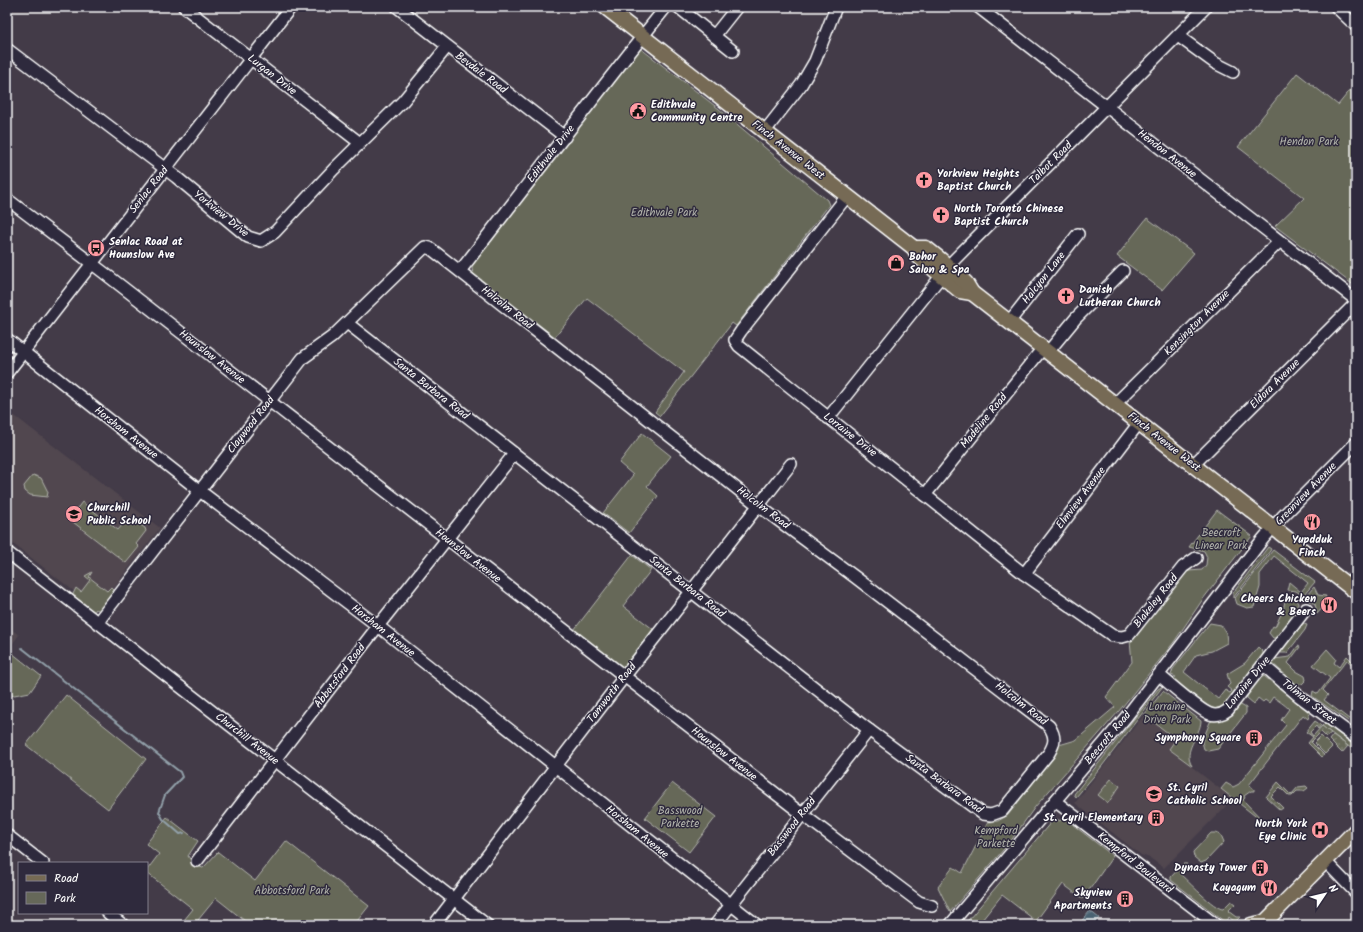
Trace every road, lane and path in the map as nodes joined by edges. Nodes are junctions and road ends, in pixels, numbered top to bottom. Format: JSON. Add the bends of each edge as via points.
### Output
{"nodes":[{"id":1,"x":184,"y":7,"type":"edge"},
{"id":2,"x":291,"y":7,"type":"edge"},
{"id":3,"x":397,"y":7,"type":"edge"},
{"id":4,"x":605,"y":7,"type":"edge"},
{"id":5,"x":666,"y":7,"type":"edge"},
{"id":6,"x":678,"y":7,"type":"edge"},
{"id":7,"x":737,"y":7,"type":"edge"},
{"id":8,"x":836,"y":7,"type":"edge"},
{"id":9,"x":978,"y":7,"type":"edge"},
{"id":10,"x":1206,"y":7,"type":"edge"},
{"id":11,"x":1336,"y":7,"type":"edge"},
{"id":12,"x":1356,"y":26,"type":"edge"},
{"id":13,"x":642,"y":36,"type":"junction"},
{"id":14,"x":714,"y":36,"type":"junction"},
{"id":15,"x":1178,"y":36,"type":"junction"},
{"id":16,"x":447,"y":47,"type":"junction"},
{"id":17,"x":7,"y":49,"type":"edge"},
{"id":18,"x":733,"y":52,"type":"dead end"},
{"id":19,"x":251,"y":59,"type":"junction"},
{"id":20,"x":1233,"y":72,"type":"dead end"},
{"id":21,"x":1107,"y":108,"type":"junction"},
{"id":22,"x":765,"y":132,"type":"junction"},
{"id":23,"x":565,"y":137,"type":"junction"},
{"id":24,"x":360,"y":143,"type":"junction"},
{"id":25,"x":166,"y":169,"type":"junction"},
{"id":26,"x":847,"y":196,"type":"junction"},
{"id":27,"x":7,"y":199,"type":"edge"},
{"id":28,"x":1078,"y":234,"type":"dead end"},
{"id":29,"x":1279,"y":242,"type":"junction"},
{"id":30,"x":425,"y":247,"type":"joint"},
{"id":31,"x":92,"y":263,"type":"junction"},
{"id":32,"x":460,"y":271,"type":"junction"},
{"id":33,"x":944,"y":271,"type":"junction"},
{"id":34,"x":1124,"y":271,"type":"dead end"},
{"id":35,"x":1356,"y":300,"type":"edge"},
{"id":36,"x":1356,"y":303,"type":"edge"},
{"id":37,"x":1009,"y":322,"type":"junction"},
{"id":38,"x":347,"y":323,"type":"junction"},
{"id":39,"x":7,"y":339,"type":"edge"},
{"id":40,"x":1045,"y":350,"type":"junction"},
{"id":41,"x":23,"y":352,"type":"junction"},
{"id":42,"x":7,"y":372,"type":"edge"},
{"id":43,"x":269,"y":402,"type":"junction"},
{"id":44,"x":1115,"y":404,"type":"junction"},
{"id":45,"x":828,"y":418,"type":"junction"},
{"id":46,"x":1139,"y":423,"type":"junction"},
{"id":47,"x":1356,"y":443,"type":"edge"},
{"id":48,"x":514,"y":454,"type":"junction"},
{"id":49,"x":791,"y":464,"type":"dead end"},
{"id":50,"x":1194,"y":465,"type":"junction"},
{"id":51,"x":200,"y":491,"type":"junction"},
{"id":52,"x":926,"y":495,"type":"junction"},
{"id":53,"x":759,"y":506,"type":"junction"},
{"id":54,"x":1273,"y":528,"type":"junction"},
{"id":55,"x":446,"y":540,"type":"junction"},
{"id":56,"x":7,"y":552,"type":"edge"},
{"id":57,"x":1196,"y":558,"type":"dead end"},
{"id":58,"x":1024,"y":574,"type":"junction"},
{"id":59,"x":1354,"y":586,"type":"edge"},
{"id":60,"x":692,"y":591,"type":"junction"},
{"id":61,"x":1306,"y":609,"type":"dead end"},
{"id":62,"x":98,"y":623,"type":"junction"},
{"id":63,"x":378,"y":626,"type":"junction"},
{"id":64,"x":1113,"y":636,"type":"joint"},
{"id":65,"x":1263,"y":665,"type":"junction"},
{"id":66,"x":1159,"y":675,"type":"junction"},
{"id":67,"x":624,"y":677,"type":"junction"},
{"id":68,"x":869,"y":730,"type":"junction"},
{"id":69,"x":1356,"y":738,"type":"edge"},
{"id":70,"x":275,"y":761,"type":"junction"},
{"id":71,"x":555,"y":766,"type":"junction"},
{"id":72,"x":1025,"y":782,"type":"joint"},
{"id":73,"x":1055,"y":801,"type":"junction"},
{"id":74,"x":802,"y":814,"type":"junction"},
{"id":75,"x":1356,"y":830,"type":"edge"},
{"id":76,"x":7,"y":835,"type":"edge"},
{"id":77,"x":1325,"y":861,"type":"junction"},
{"id":78,"x":42,"y":862,"type":"edge"},
{"id":79,"x":197,"y":862,"type":"dead end"},
{"id":80,"x":1356,"y":893,"type":"edge"},
{"id":81,"x":454,"y":900,"type":"junction"},
{"id":82,"x":730,"y":906,"type":"junction"},
{"id":83,"x":932,"y":906,"type":"dead end"},
{"id":84,"x":109,"y":914,"type":"edge"},
{"id":85,"x":1265,"y":924,"type":"edge"},
{"id":86,"x":123,"y":925,"type":"edge"},
{"id":87,"x":434,"y":925,"type":"edge"},
{"id":88,"x":487,"y":925,"type":"edge"},
{"id":89,"x":715,"y":925,"type":"edge"},
{"id":90,"x":757,"y":925,"type":"edge"},
{"id":91,"x":950,"y":925,"type":"edge"},
{"id":92,"x":1216,"y":925,"type":"edge"},
{"id":93,"x":1251,"y":925,"type":"edge"}],
"edges":[{"from":1,"to":19,"type":"street","name":"Lurgan Drive"},
{"from":2,"to":19,"type":"street","name":"Senlac Road"},
{"from":3,"to":16,"type":"street","name":"Bevdale Road"},
{"from":4,"to":13,"type":"main road","name":"Finch Avenue West"},
{"from":5,"to":13,"type":"street","name":"Edithvale Drive"},
{"from":6,"to":14,"type":"street"},
{"from":7,"to":14,"type":"street"},
{"from":8,"to":22,"type":"street","via":[[815,61],[801,85]]},
{"from":9,"to":21,"type":"street","name":"Hendon Avenue"},
{"from":10,"to":15,"type":"street","name":"Talbot Road"},
{"from":11,"to":12,"type":"street"},
{"from":13,"to":22,"type":"main road","name":"Finch Avenue West"},
{"from":13,"to":23,"type":"street","name":"Edithvale Drive"},
{"from":14,"to":18,"type":"street"},
{"from":15,"to":20,"type":"street","via":[[1215,63]]},
{"from":15,"to":21,"type":"street","name":"Talbot Road"},
{"from":16,"to":23,"type":"street","name":"Bevdale Road"},
{"from":16,"to":24,"type":"street","name":"Yorkview Drive","via":[[403,101]]},
{"from":17,"to":25,"type":"street","name":"Yorkview Drive"},
{"from":19,"to":24,"type":"street","name":"Lurgan Drive"},
{"from":19,"to":25,"type":"street","name":"Senlac Road"},
{"from":21,"to":29,"type":"street","name":"Hendon Avenue"},
{"from":21,"to":33,"type":"street","name":"Talbot Road"},
{"from":22,"to":26,"type":"main road","name":"Finch Avenue West"},
{"from":23,"to":32,"type":"street","name":"Edithvale Drive"},
{"from":24,"to":25,"type":"street","name":"Yorkview Drive","via":[[275,232],[261,241],[248,238]]},
{"from":25,"to":31,"type":"street","name":"Senlac Road"},
{"from":26,"to":33,"type":"main road","name":"Finch Avenue West","via":[[914,248],[918,256]]},
{"from":26,"to":45,"type":"street","name":"Lorraine Drive","via":[[735,340],[744,351]]},
{"from":27,"to":31,"type":"street","name":"Hounslow Avenue"},
{"from":28,"to":37,"type":"street","name":"Halcyon Lane"},
{"from":29,"to":35,"type":"street","name":"Hendon Avenue"},
{"from":29,"to":44,"type":"street","name":"Kensington Avenue"},
{"from":30,"to":32,"type":"street","name":"Holcolm Road","via":[[430,248]]},
{"from":30,"to":38,"type":"street","name":"Claywood Road"},
{"from":31,"to":41,"type":"street","name":"Senlac Road"},
{"from":31,"to":43,"type":"street","name":"Hounslow Avenue"},
{"from":32,"to":53,"type":"street","name":"Holcolm Road"},
{"from":33,"to":37,"type":"main road","name":"Finch Avenue West","via":[[960,291],[972,293]]},
{"from":33,"to":45,"type":"street","name":"Talbot Road"},
{"from":34,"to":40,"type":"street","name":"Madeline Road"},
{"from":36,"to":50,"type":"street","name":"Eldora Avenue"},
{"from":37,"to":40,"type":"main road","name":"Finch Avenue West"},
{"from":38,"to":43,"type":"street","name":"Claywood Road","via":[[303,358]]},
{"from":38,"to":48,"type":"street","name":"Santa Barbara Road"},
{"from":39,"to":41,"type":"street","name":"Horsham Avenue"},
{"from":40,"to":44,"type":"main road","name":"Finch Avenue West"},
{"from":40,"to":52,"type":"street","name":"Madeline Road"},
{"from":41,"to":42,"type":"street","name":"Senlac Road"},
{"from":41,"to":51,"type":"street","name":"Horsham Avenue"},
{"from":43,"to":51,"type":"street","name":"Claywood Road"},
{"from":43,"to":55,"type":"street","name":"Hounslow Avenue"},
{"from":44,"to":46,"type":"main road","name":"Finch Avenue West"},
{"from":45,"to":52,"type":"street","name":"Lorraine Drive"},
{"from":46,"to":50,"type":"main road","name":"Finch Avenue West"},
{"from":46,"to":58,"type":"street","name":"Elmview Avenue"},
{"from":47,"to":54,"type":"street","name":"Greenview Avenue"},
{"from":48,"to":55,"type":"street","name":"Abbotsford Road"},
{"from":48,"to":60,"type":"street","name":"Santa Barbara Road"},
{"from":49,"to":53,"type":"street","name":"Tamworth Road"},
{"from":50,"to":54,"type":"main road","name":"Finch Avenue West"},
{"from":51,"to":62,"type":"street","name":"Claywood Road"},
{"from":51,"to":63,"type":"street","name":"Horsham Avenue"},
{"from":52,"to":58,"type":"street","name":"Lorraine Drive"},
{"from":53,"to":60,"type":"street","name":"Tamworth Road"},
{"from":53,"to":72,"type":"street","name":"Holcolm Road","via":[[1049,726],[1054,734],[1054,744]]},
{"from":54,"to":59,"type":"main road","name":"Finch Avenue West"},
{"from":54,"to":66,"type":"street","name":"Beecroft Road"},
{"from":55,"to":63,"type":"street","name":"Abbotsford Road"},
{"from":55,"to":67,"type":"street","name":"Hounslow Avenue"},
{"from":56,"to":62,"type":"street","name":"Churchill Avenue"},
{"from":57,"to":64,"type":"street","name":"Blakeley Road","via":[[1183,567],[1129,635],[1122,638]]},
{"from":58,"to":64,"type":"street","name":"Lorraine Drive"},
{"from":60,"to":67,"type":"street","name":"Tamworth Road"},
{"from":60,"to":68,"type":"street","name":"Santa Barbara Road"},
{"from":61,"to":65,"type":"street","name":"Lorraine Drive"},
{"from":62,"to":70,"type":"street","name":"Churchill Avenue"},
{"from":63,"to":70,"type":"street","name":"Abbotsford Road"},
{"from":63,"to":71,"type":"street","name":"Horsham Avenue"},
{"from":65,"to":66,"type":"street","name":"Lorraine Drive","via":[[1228,710],[1218,715],[1207,713]]},
{"from":65,"to":69,"type":"street","name":"Tolman Street","via":[[1299,696]]},
{"from":66,"to":73,"type":"street","name":"Beecroft Road"},
{"from":67,"to":71,"type":"street","name":"Tamworth Road"},
{"from":67,"to":74,"type":"street","name":"Hounslow Avenue"},
{"from":68,"to":72,"type":"street","name":"Santa Barbara Road","via":[[983,814],[991,816],[1002,811]]},
{"from":68,"to":74,"type":"street","name":"Basswood Road"},
{"from":70,"to":79,"type":"street","name":"Abbotsford Road"},
{"from":70,"to":81,"type":"street","name":"Churchill Avenue"},
{"from":71,"to":81,"type":"street","name":"Tamworth Road"},
{"from":71,"to":82,"type":"street","name":"Horsham Avenue"},
{"from":73,"to":91,"type":"street","name":"Beecroft Road"},
{"from":73,"to":92,"type":"street","name":"Kempford Boulevard"},
{"from":74,"to":82,"type":"street","name":"Basswood Road"},
{"from":74,"to":83,"type":"street","name":"Hounslow Avenue","via":[[919,902]]},
{"from":75,"to":77,"type":"main road"},
{"from":76,"to":78,"type":"street"},
{"from":77,"to":80,"type":"street"},
{"from":77,"to":85,"type":"main road"},
{"from":81,"to":87,"type":"street","name":"Tamworth Road"},
{"from":81,"to":88,"type":"street","name":"Churchill Avenue"},
{"from":82,"to":89,"type":"street","name":"Basswood Road"},
{"from":82,"to":90,"type":"street","name":"Horsham Avenue"},
{"from":84,"to":86,"type":"street"},
{"from":85,"to":93,"type":"main road"}]}
